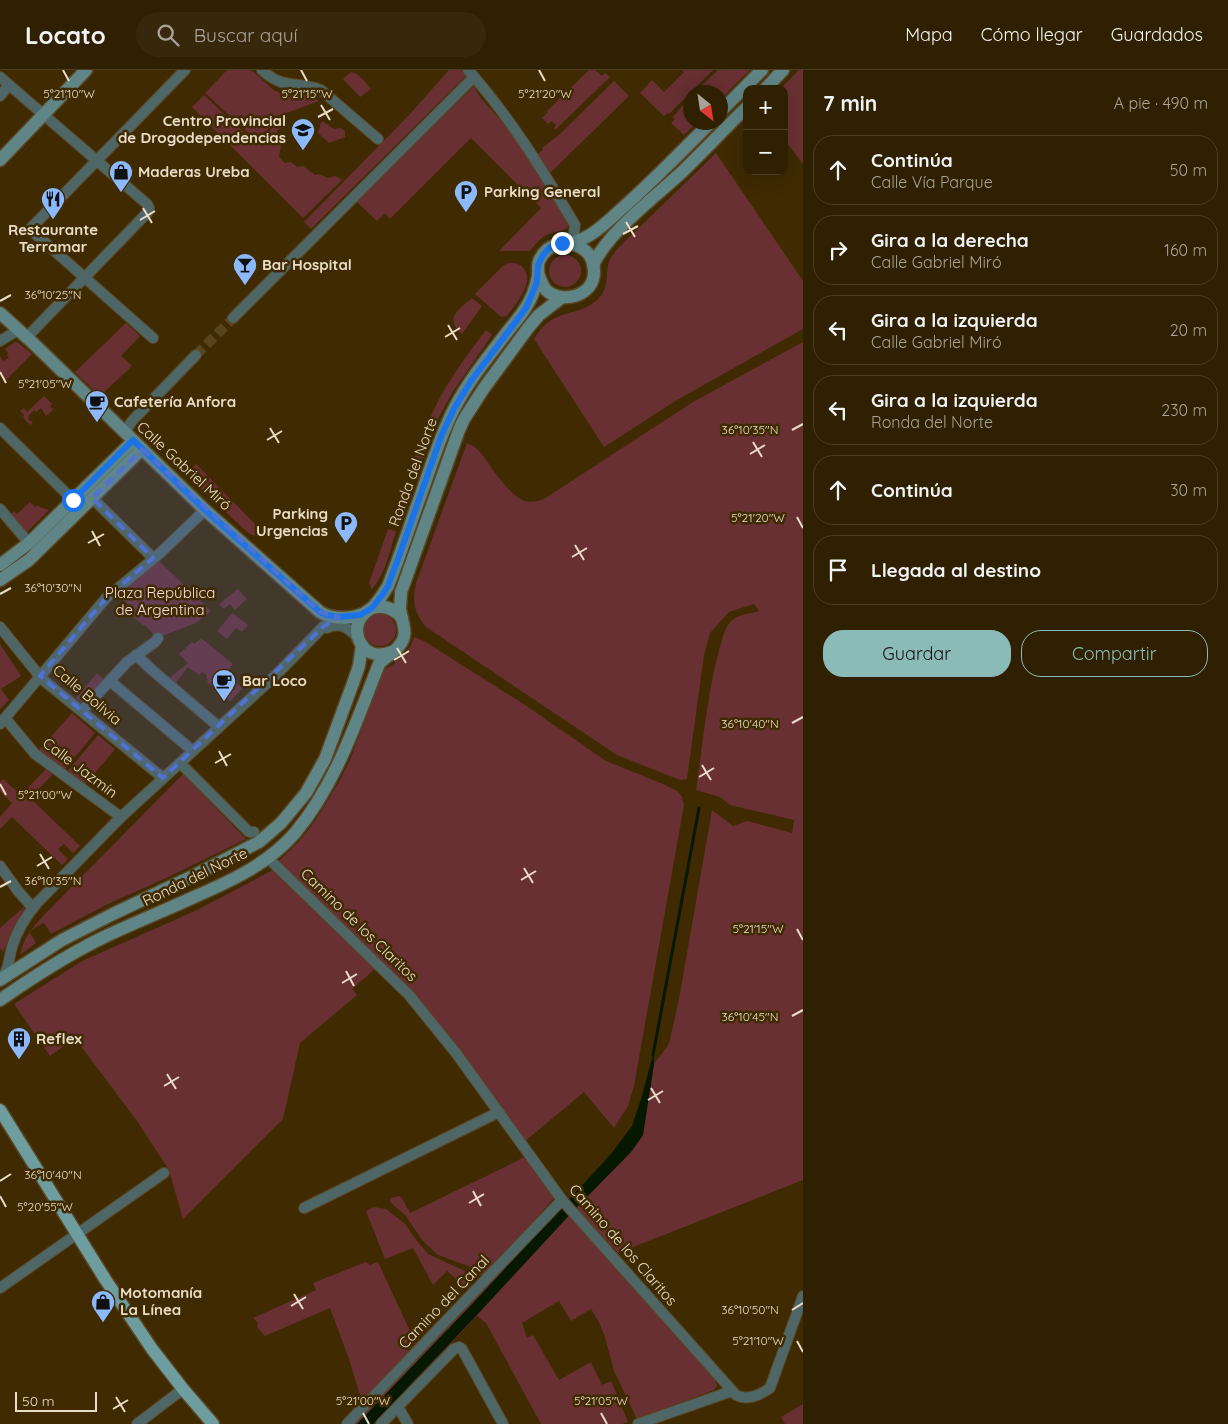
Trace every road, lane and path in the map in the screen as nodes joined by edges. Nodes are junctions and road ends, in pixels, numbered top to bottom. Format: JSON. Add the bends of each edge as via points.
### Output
{"nodes":[{"id":1,"x":86,"y":70,"type":"edge"},
{"id":2,"x":185,"y":70,"type":"edge"},
{"id":3,"x":262,"y":70,"type":"edge"},
{"id":4,"x":762,"y":70,"type":"edge"},
{"id":5,"x":783,"y":70,"type":"edge"},
{"id":6,"x":471,"y":73,"type":"edge"},
{"id":7,"x":0,"y":77,"type":"edge"},
{"id":8,"x":9,"y":85,"type":"junction"},
{"id":9,"x":769,"y":85,"type":"edge"},
{"id":10,"x":0,"y":96,"type":"edge"},
{"id":11,"x":728,"y":104,"type":"edge"},
{"id":12,"x":743,"y":111,"type":"edge"},
{"id":13,"x":44,"y":114,"type":"junction"},
{"id":14,"x":703,"y":130,"type":"edge"},
{"id":15,"x":378,"y":139,"type":"dead end"},
{"id":16,"x":0,"y":160,"type":"edge"},
{"id":17,"x":97,"y":160,"type":"junction"},
{"id":18,"x":570,"y":243,"type":"junction"},
{"id":19,"x":596,"y":260,"type":"junction"},
{"id":20,"x":85,"y":278,"type":"junction"},
{"id":21,"x":537,"y":278,"type":"junction"},
{"id":22,"x":561,"y":298,"type":"junction"},
{"id":23,"x":0,"y":314,"type":"edge"},
{"id":24,"x":233,"y":318,"type":"tunnel mouth"},
{"id":25,"x":23,"y":334,"type":"junction"},
{"id":26,"x":153,"y":338,"type":"dead end"},
{"id":27,"x":0,"y":342,"type":"edge"},
{"id":28,"x":196,"y":355,"type":"tunnel mouth"},
{"id":29,"x":0,"y":428,"type":"edge"},
{"id":30,"x":133,"y":441,"type":"junction"},
{"id":31,"x":92,"y":498,"type":"junction"},
{"id":32,"x":73,"y":500,"type":"junction"},
{"id":33,"x":0,"y":509,"type":"edge"},
{"id":34,"x":205,"y":510,"type":"junction"},
{"id":35,"x":29,"y":543,"type":"junction"},
{"id":36,"x":153,"y":558,"type":"junction"},
{"id":37,"x":0,"y":565,"type":"edge"},
{"id":38,"x":0,"y":580,"type":"edge"},
{"id":39,"x":368,"y":611,"type":"junction"},
{"id":40,"x":334,"y":617,"type":"junction"},
{"id":41,"x":402,"y":618,"type":"junction"},
{"id":42,"x":0,"y":627,"type":"edge"},
{"id":43,"x":321,"y":630,"type":"junction"},
{"id":44,"x":158,"y":638,"type":"dead end"},
{"id":45,"x":360,"y":641,"type":"junction"},
{"id":46,"x":394,"y":651,"type":"junction"},
{"id":47,"x":136,"y":655,"type":"junction"},
{"id":48,"x":40,"y":676,"type":"junction"},
{"id":49,"x":110,"y":681,"type":"junction"},
{"id":50,"x":82,"y":711,"type":"junction"},
{"id":51,"x":2,"y":721,"type":"edge"},
{"id":52,"x":219,"y":727,"type":"junction"},
{"id":53,"x":193,"y":751,"type":"junction"},
{"id":54,"x":180,"y":763,"type":"junction"},
{"id":55,"x":163,"y":778,"type":"junction"},
{"id":56,"x":121,"y":817,"type":"junction"},
{"id":57,"x":254,"y":836,"type":"junction"},
{"id":58,"x":268,"y":858,"type":"junction"},
{"id":59,"x":0,"y":866,"type":"edge"},
{"id":60,"x":33,"y":908,"type":"junction"},
{"id":61,"x":4,"y":959,"type":"edge"},
{"id":62,"x":0,"y":980,"type":"edge"},
{"id":63,"x":0,"y":1000,"type":"edge"},
{"id":64,"x":0,"y":1110,"type":"edge"},
{"id":65,"x":499,"y":1112,"type":"junction"},
{"id":66,"x":164,"y":1173,"type":"dead end"},
{"id":67,"x":562,"y":1200,"type":"junction"},
{"id":68,"x":304,"y":1208,"type":"dead end"},
{"id":69,"x":77,"y":1234,"type":"junction"},
{"id":70,"x":0,"y":1288,"type":"edge"},
{"id":71,"x":803,"y":1296,"type":"edge"},
{"id":72,"x":183,"y":1389,"type":"junction"},
{"id":73,"x":732,"y":1391,"type":"junction"},
{"id":74,"x":398,"y":1407,"type":"junction"},
{"id":75,"x":137,"y":1424,"type":"edge"},
{"id":76,"x":213,"y":1424,"type":"edge"},
{"id":77,"x":347,"y":1424,"type":"edge"},
{"id":78,"x":381,"y":1424,"type":"edge"},
{"id":79,"x":408,"y":1424,"type":"edge"},
{"id":80,"x":503,"y":1424,"type":"edge"},
{"id":81,"x":638,"y":1424,"type":"edge"}],
"edges":[{"from":1,"to":13,"type":"main road"},
{"from":2,"to":17,"type":"street"},
{"from":3,"to":15,"type":"street","via":[[287,84],[321,90]]},
{"from":4,"to":11,"type":"main road"},
{"from":5,"to":9,"type":"main road"},
{"from":6,"to":18,"type":"street","via":[[527,148],[575,225]]},
{"from":6,"to":24,"type":"street"},
{"from":7,"to":8,"type":"street"},
{"from":8,"to":10,"type":"street"},
{"from":8,"to":13,"type":"street"},
{"from":12,"to":19,"type":"main road","via":[[621,228]]},
{"from":13,"to":16,"type":"main road"},
{"from":13,"to":17,"type":"street"},
{"from":14,"to":18,"type":"main road","via":[[612,218],[589,235]]},
{"from":17,"to":20,"type":"street","via":[[148,208],[147,213]]},
{"from":17,"to":20,"type":"street","via":[[31,228]]},
{"from":18,"to":19,"type":"main road"},
{"from":18,"to":21,"type":"main road","via":[[554,245],[547,250],[539,261]]},
{"from":19,"to":22,"type":"main road","via":[[594,276],[585,290],[570,298]]},
{"from":20,"to":25,"type":"street"},
{"from":20,"to":26,"type":"street"},
{"from":21,"to":22,"type":"main road","via":[[546,289]]},
{"from":21,"to":39,"type":"main road","name":"Ronda del Norte","via":[[526,308],[455,407],[442,434],[388,586]]},
{"from":22,"to":41,"type":"main road","name":"Ronda del Norte","via":[[528,328],[462,424],[401,592]]},
{"from":23,"to":25,"type":"main road","name":"Calle Gabriel Miró"},
{"from":25,"to":27,"type":"street"},
{"from":25,"to":30,"type":"main road","name":"Calle Gabriel Miró"},
{"from":28,"to":30,"type":"street","via":[[132,421]]},
{"from":29,"to":32,"type":"street"},
{"from":30,"to":31,"type":"main road"},
{"from":30,"to":32,"type":"main road"},
{"from":30,"to":34,"type":"main road","name":"Calle Gabriel Miró"},
{"from":31,"to":36,"type":"street"},
{"from":31,"to":38,"type":"main road","via":[[29,560]]},
{"from":32,"to":35,"type":"main road"},
{"from":33,"to":35,"type":"street"},
{"from":34,"to":36,"type":"street"},
{"from":34,"to":40,"type":"main road","name":"Calle Gabriel Miró","via":[[320,612]]},
{"from":35,"to":37,"type":"main road"},
{"from":36,"to":48,"type":"street","via":[[106,598]]},
{"from":39,"to":40,"type":"main road"},
{"from":39,"to":41,"type":"main road","via":[[377,607],[388,608]]},
{"from":39,"to":45,"type":"main road","name":"Ronda del Norte","via":[[358,624]]},
{"from":40,"to":43,"type":"street"},
{"from":41,"to":46,"type":"main road","name":"Ronda del Norte","via":[[404,636]]},
{"from":42,"to":48,"type":"street","name":"Calle Bolivia"},
{"from":43,"to":45,"type":"street","via":[[338,625],[349,629]]},
{"from":43,"to":52,"type":"street"},
{"from":44,"to":47,"type":"street"},
{"from":45,"to":46,"type":"main road","via":[[374,654]]},
{"from":45,"to":57,"type":"main road","name":"Ronda del Norte","via":[[360,660],[325,760],[306,793],[281,824]]},
{"from":46,"to":58,"type":"main road","name":"Ronda del Norte","via":[[378,664],[337,768],[321,798],[295,832]]},
{"from":47,"to":49,"type":"street"},
{"from":47,"to":52,"type":"street"},
{"from":48,"to":50,"type":"street","name":"Calle Bolivia"},
{"from":48,"to":51,"type":"street"},
{"from":49,"to":50,"type":"street"},
{"from":49,"to":53,"type":"street"},
{"from":50,"to":55,"type":"street","name":"Calle Bolivia"},
{"from":51,"to":56,"type":"street","name":"Calle Jazmín","via":[[13,728],[34,754]]},
{"from":52,"to":53,"type":"street"},
{"from":53,"to":54,"type":"street"},
{"from":54,"to":55,"type":"street"},
{"from":54,"to":57,"type":"street"},
{"from":55,"to":56,"type":"street"},
{"from":56,"to":60,"type":"street"},
{"from":57,"to":62,"type":"main road","name":"Ronda del Norte","via":[[184,880],[62,940]]},
{"from":58,"to":63,"type":"main road","name":"Ronda del Norte","via":[[220,885],[102,938],[52,965]]},
{"from":58,"to":65,"type":"street","name":"Camino de los Claritos","via":[[409,995]]},
{"from":59,"to":60,"type":"street"},
{"from":60,"to":61,"type":"street"},
{"from":61,"to":62,"type":"street","via":[[7,971]]},
{"from":64,"to":69,"type":"main road"},
{"from":65,"to":67,"type":"street","name":"Camino de los Claritos"},
{"from":65,"to":68,"type":"street"},
{"from":66,"to":69,"type":"street"},
{"from":67,"to":73,"type":"street","name":"Camino de los Claritos"},
{"from":67,"to":77,"type":"street","name":"Camino del Canal"},
{"from":69,"to":70,"type":"street"},
{"from":69,"to":72,"type":"main road","via":[[147,1341]]},
{"from":71,"to":73,"type":"street","via":[[770,1388],[747,1398]]},
{"from":72,"to":75,"type":"street"},
{"from":72,"to":76,"type":"main road"},
{"from":73,"to":81,"type":"street"},
{"from":74,"to":78,"type":"street"},
{"from":74,"to":79,"type":"street"},
{"from":74,"to":80,"type":"street","via":[[459,1347]]}]}
